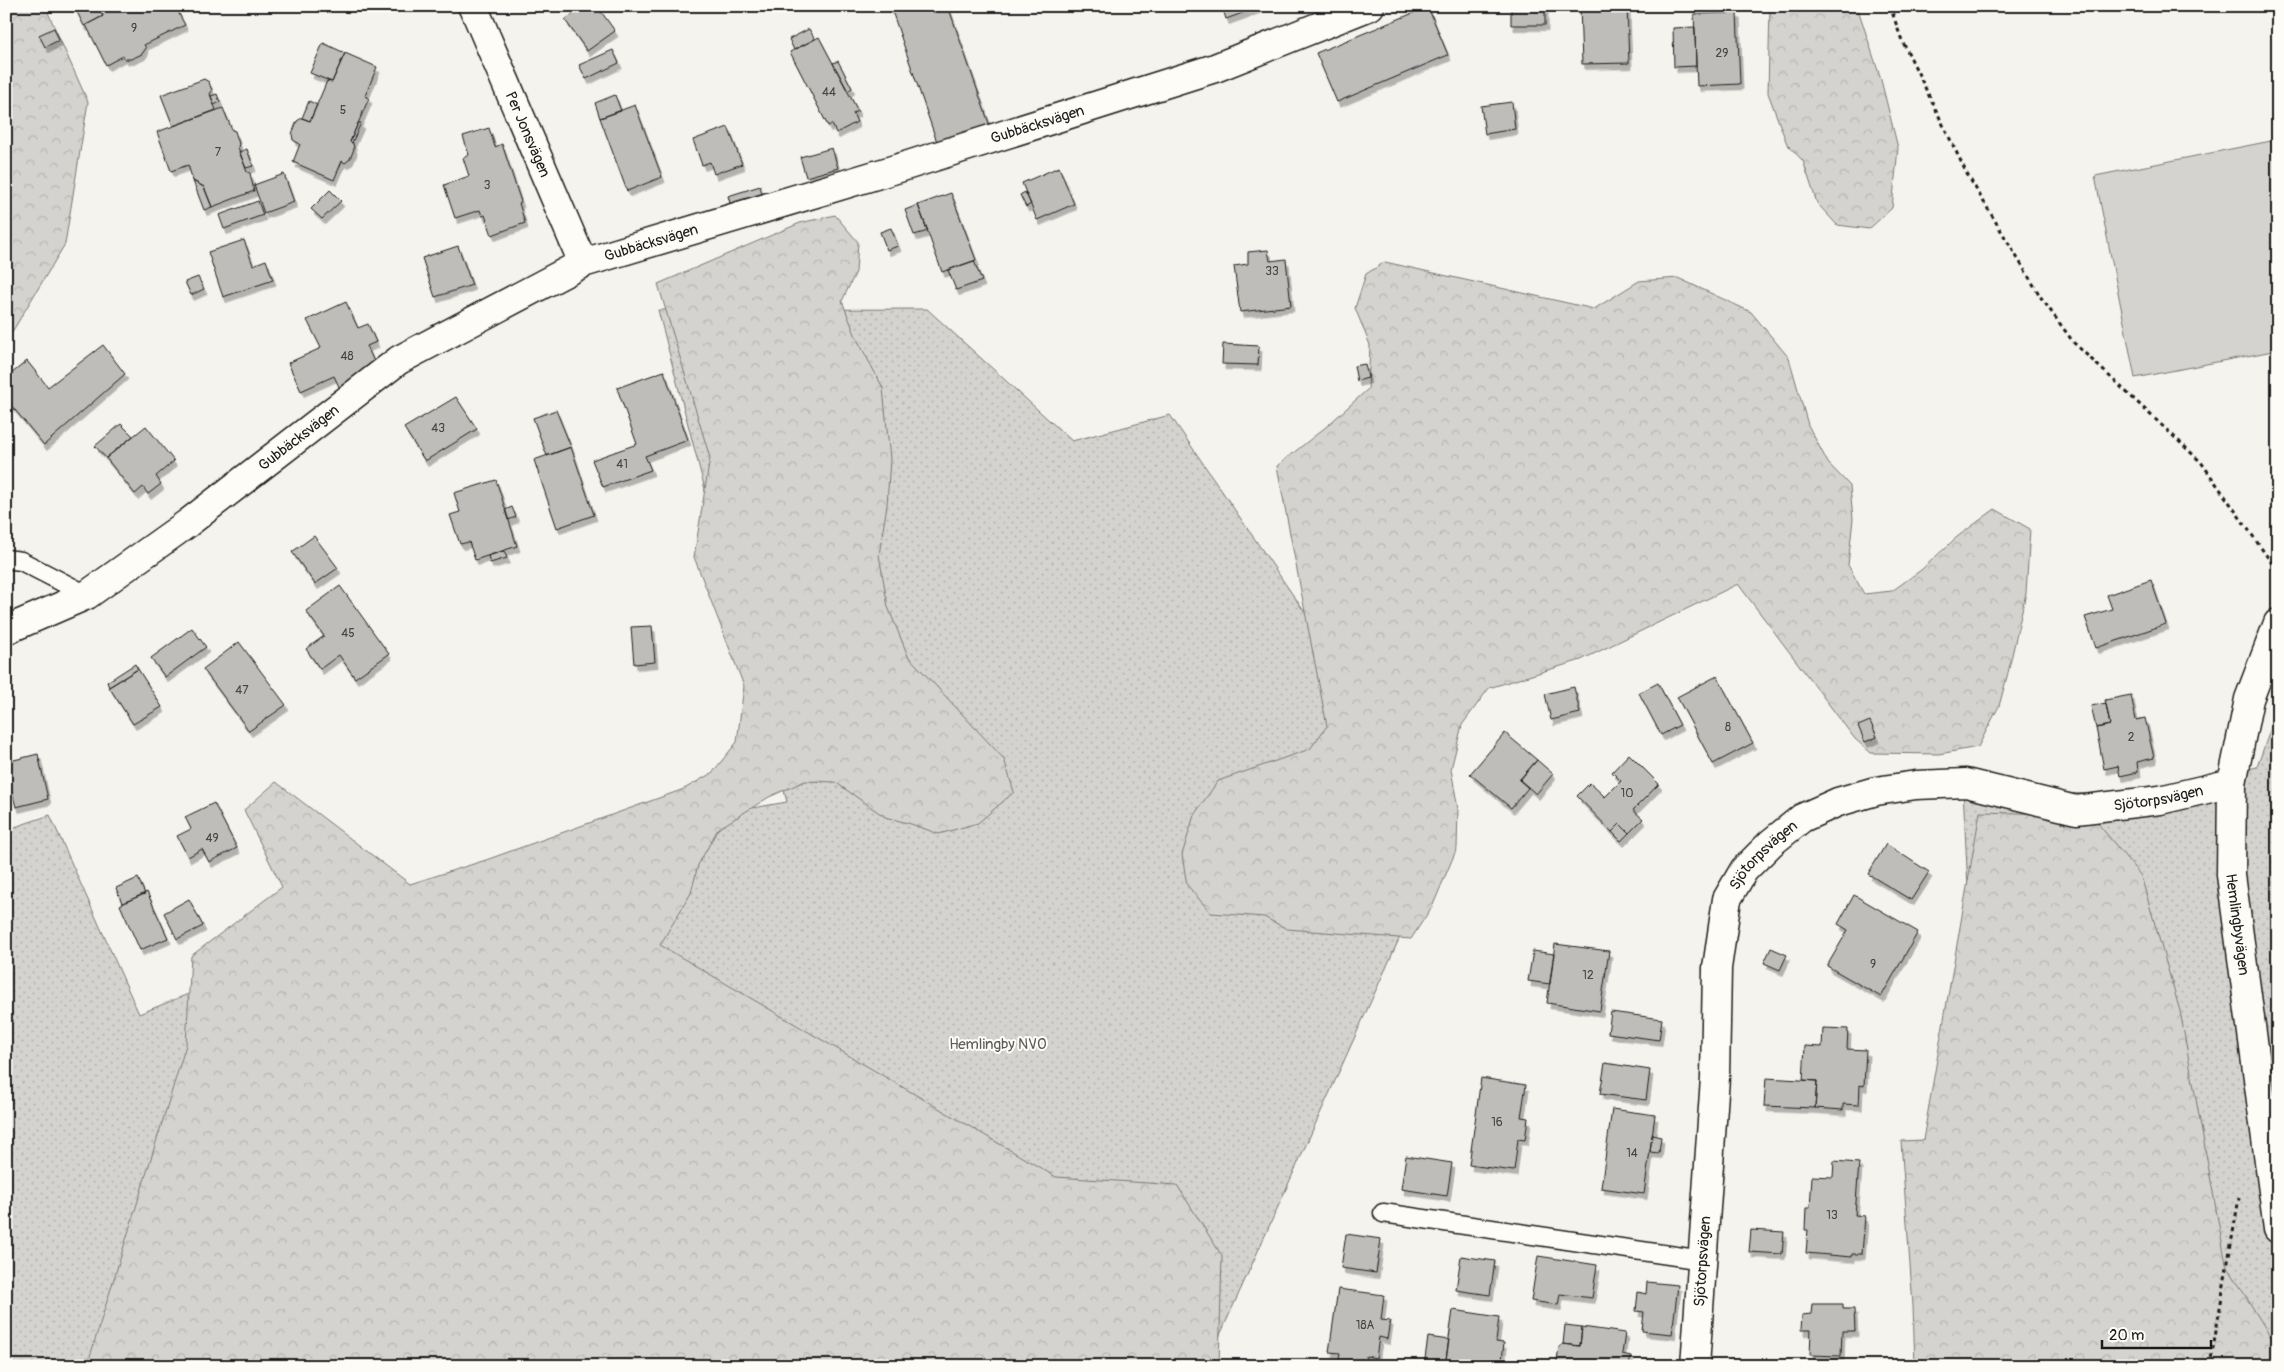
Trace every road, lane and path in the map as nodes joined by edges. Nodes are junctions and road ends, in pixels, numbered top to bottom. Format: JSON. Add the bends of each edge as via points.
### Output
{"nodes":[{"id":1,"x":472,"y":6,"type":"edge"},
{"id":2,"x":1370,"y":6,"type":"edge"},
{"id":3,"x":1890,"y":6,"type":"edge"},
{"id":4,"x":583,"y":263,"type":"junction"},
{"id":5,"x":6,"y":559,"type":"edge"},
{"id":6,"x":2278,"y":572,"type":"edge"},
{"id":7,"x":87,"y":595,"type":"junction"},
{"id":8,"x":2278,"y":623,"type":"edge"},
{"id":9,"x":6,"y":630,"type":"edge"},
{"id":10,"x":2232,"y":783,"type":"junction"},
{"id":11,"x":1383,"y":1214,"type":"dead end"},
{"id":12,"x":2278,"y":1229,"type":"edge"},
{"id":13,"x":1703,"y":1260,"type":"junction"},
{"id":14,"x":1695,"y":1366,"type":"edge"}],
"edges":[{"from":1,"to":4,"type":"street","name":"Per Jonsvägen"},
{"from":2,"to":4,"type":"street","name":"Gubbäcksvägen","via":[[1215,68]]},
{"from":3,"to":6,"type":"path","via":[[1901,38],[1967,174],[2042,300],[2074,342],[2200,462]]},
{"from":4,"to":7,"type":"street","name":"Gubbäcksvägen","via":[[399,360],[188,523]]},
{"from":5,"to":7,"type":"lane","via":[[21,561]]},
{"from":7,"to":9,"type":"street","name":"Gubbäcksvägen"},
{"from":8,"to":10,"type":"street","name":"Hemlingbyvägen","via":[[2249,699]]},
{"from":10,"to":12,"type":"street","name":"Hemlingbyvägen","via":[[2231,874]]},
{"from":10,"to":13,"type":"street","name":"Sjötorpsvägen","via":[[2160,800],[2076,810],[1966,783],[1916,785],[1876,791],[1838,802],[1802,818],[1771,843],[1744,870],[1727,899],[1717,968],[1715,1078]]},
{"from":11,"to":13,"type":"lane"},
{"from":13,"to":14,"type":"street","name":"Sjötorpsvägen"}]}
